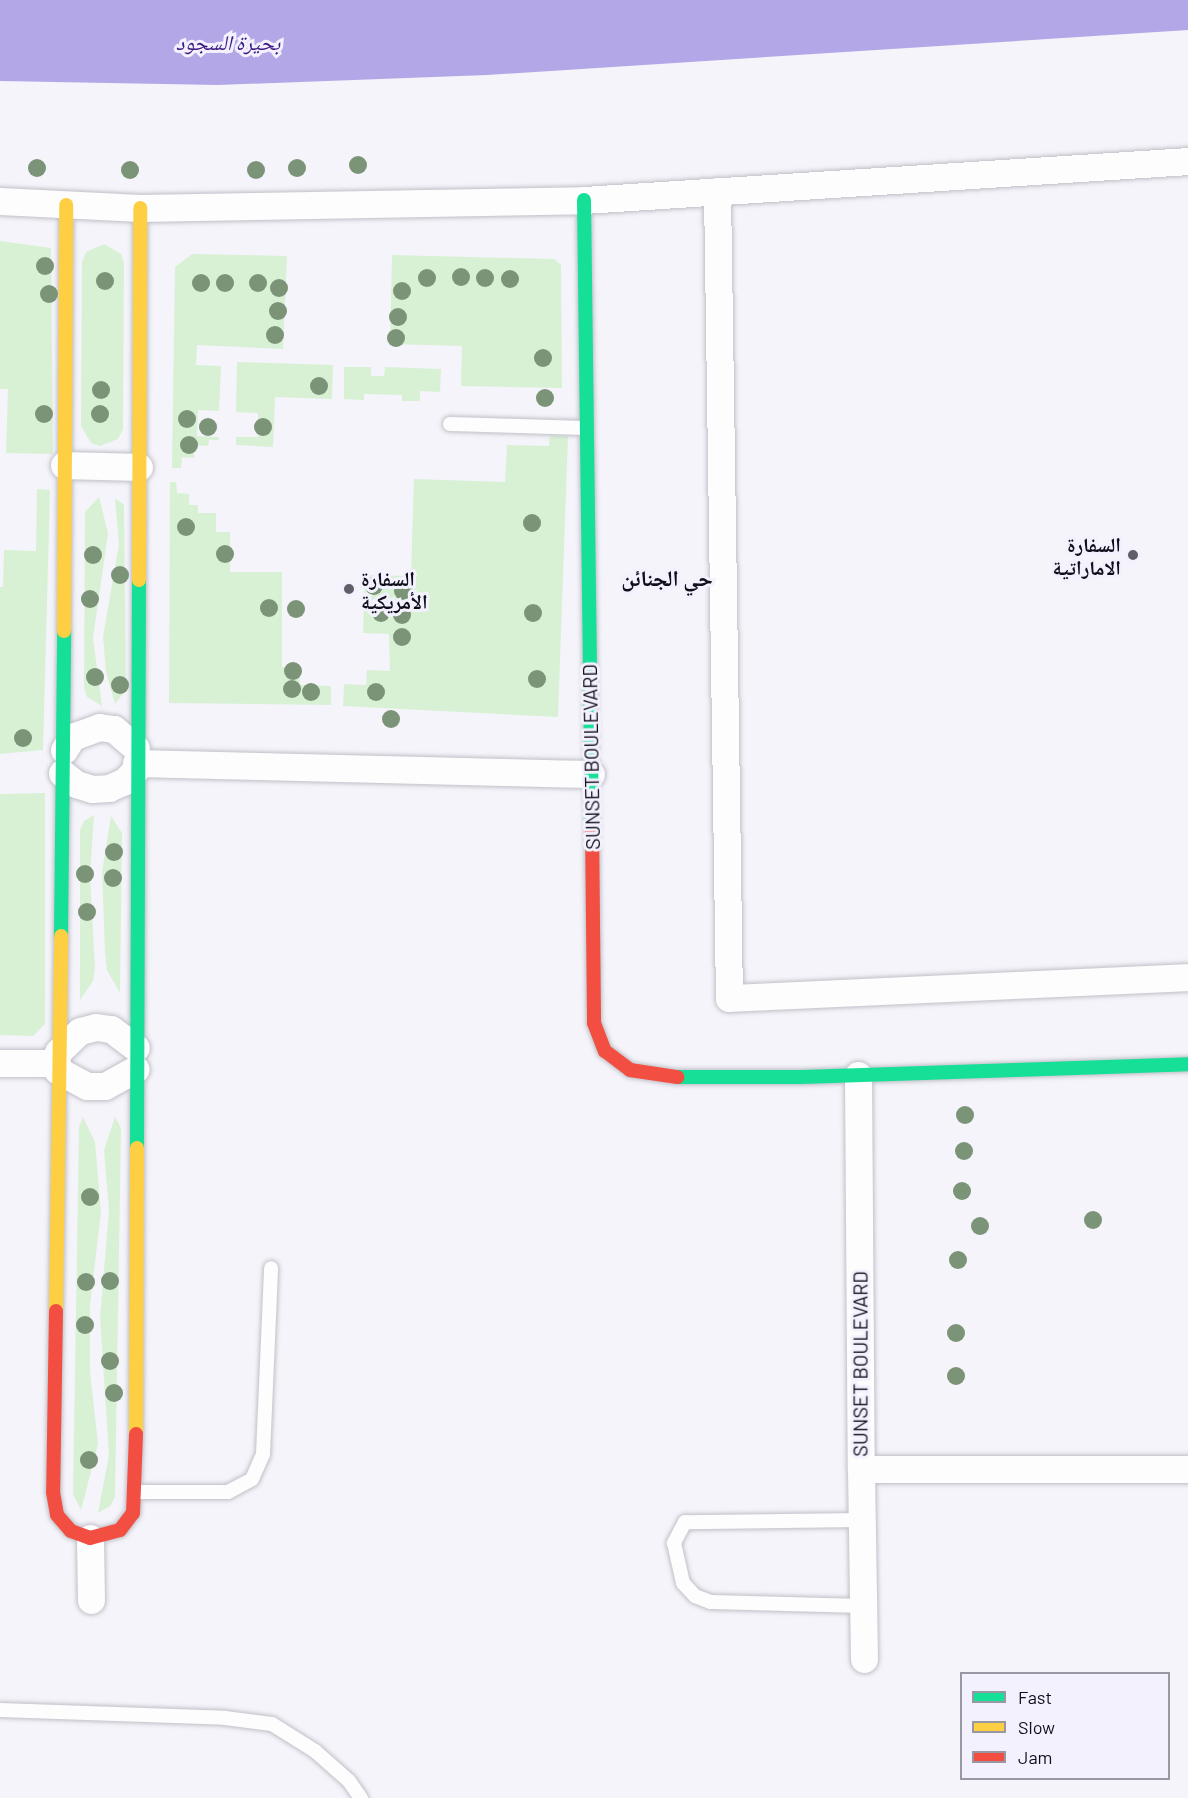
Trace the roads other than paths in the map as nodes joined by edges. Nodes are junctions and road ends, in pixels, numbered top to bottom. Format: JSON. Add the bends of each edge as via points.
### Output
{"nodes":[{"id":1,"x":1188,"y":161,"type":"edge"},
{"id":2,"x":717,"y":191,"type":"junction"},
{"id":3,"x":584,"y":200,"type":"junction"},
{"id":4,"x":0,"y":201,"type":"edge"},
{"id":5,"x":66,"y":205,"type":"junction"},
{"id":6,"x":140,"y":208,"type":"junction"},
{"id":7,"x":450,"y":424,"type":"dead end"},
{"id":8,"x":587,"y":428,"type":"junction"},
{"id":9,"x":64,"y":465,"type":"junction"},
{"id":10,"x":139,"y":467,"type":"junction"},
{"id":11,"x":136,"y":760,"type":"junction"},
{"id":12,"x":63,"y":761,"type":"junction"},
{"id":13,"x":591,"y":774,"type":"junction"},
{"id":14,"x":1188,"y":977,"type":"edge"},
{"id":15,"x":136,"y":1058,"type":"junction"},
{"id":16,"x":57,"y":1062,"type":"junction"},
{"id":17,"x":0,"y":1063,"type":"edge"},
{"id":18,"x":1188,"y":1064,"type":"edge"},
{"id":19,"x":858,"y":1075,"type":"junction"},
{"id":20,"x":271,"y":1268,"type":"dead end"},
{"id":21,"x":861,"y":1469,"type":"junction"},
{"id":22,"x":1188,"y":1469,"type":"edge"},
{"id":23,"x":136,"y":1492,"type":"junction"},
{"id":24,"x":861,"y":1520,"type":"junction"},
{"id":25,"x":90,"y":1538,"type":"junction"},
{"id":26,"x":91,"y":1600,"type":"dead end"},
{"id":27,"x":863,"y":1606,"type":"junction"},
{"id":28,"x":864,"y":1659,"type":"dead end"},
{"id":29,"x":0,"y":1710,"type":"edge"},
{"id":30,"x":361,"y":1798,"type":"edge"}],
"edges":[{"from":1,"to":2,"type":"street"},
{"from":2,"to":3,"type":"street"},
{"from":2,"to":14,"type":"street","via":[[729,998]]},
{"from":3,"to":6,"type":"street"},
{"from":3,"to":8,"type":"street","name":"SUNSET BOULEVARD"},
{"from":4,"to":5,"type":"street"},
{"from":5,"to":6,"type":"street"},
{"from":5,"to":9,"type":"street"},
{"from":6,"to":10,"type":"street"},
{"from":7,"to":8,"type":"lane"},
{"from":8,"to":13,"type":"street","name":"SUNSET BOULEVARD"},
{"from":9,"to":10,"type":"street"},
{"from":9,"to":12,"type":"street"},
{"from":10,"to":11,"type":"street"},
{"from":11,"to":12,"type":"street","via":[[124,781],[109,788],[84,786]]},
{"from":11,"to":12,"type":"street","via":[[127,736],[99,727],[72,738]]},
{"from":11,"to":13,"type":"street"},
{"from":11,"to":15,"type":"street"},
{"from":12,"to":16,"type":"street"},
{"from":13,"to":19,"type":"street","name":"SUNSET BOULEVARD","via":[[594,1023],[605,1051],[630,1070],[658,1077]]},
{"from":15,"to":16,"type":"street","via":[[105,1086],[87,1086]]},
{"from":15,"to":16,"type":"street","via":[[111,1029],[96,1027],[80,1031]]},
{"from":15,"to":23,"type":"street"},
{"from":16,"to":17,"type":"street"},
{"from":16,"to":25,"type":"street","via":[[52,1492],[57,1515],[71,1531]]},
{"from":18,"to":19,"type":"street","name":"SUNSET BOULEVARD"},
{"from":19,"to":21,"type":"street","name":"SUNSET BOULEVARD"},
{"from":20,"to":23,"type":"lane","via":[[263,1454],[252,1479],[228,1492]]},
{"from":21,"to":22,"type":"street","name":"SUNSET BOULEVARD"},
{"from":21,"to":24,"type":"street"},
{"from":23,"to":25,"type":"street","via":[[133,1513],[120,1530]]},
{"from":24,"to":27,"type":"street"},
{"from":24,"to":27,"type":"lane","via":[[685,1522],[674,1543],[683,1583],[695,1596],[711,1602]]},
{"from":25,"to":26,"type":"street"},
{"from":27,"to":28,"type":"street"},
{"from":29,"to":30,"type":"lane","via":[[225,1718],[272,1724],[315,1751],[349,1781]]}]}
